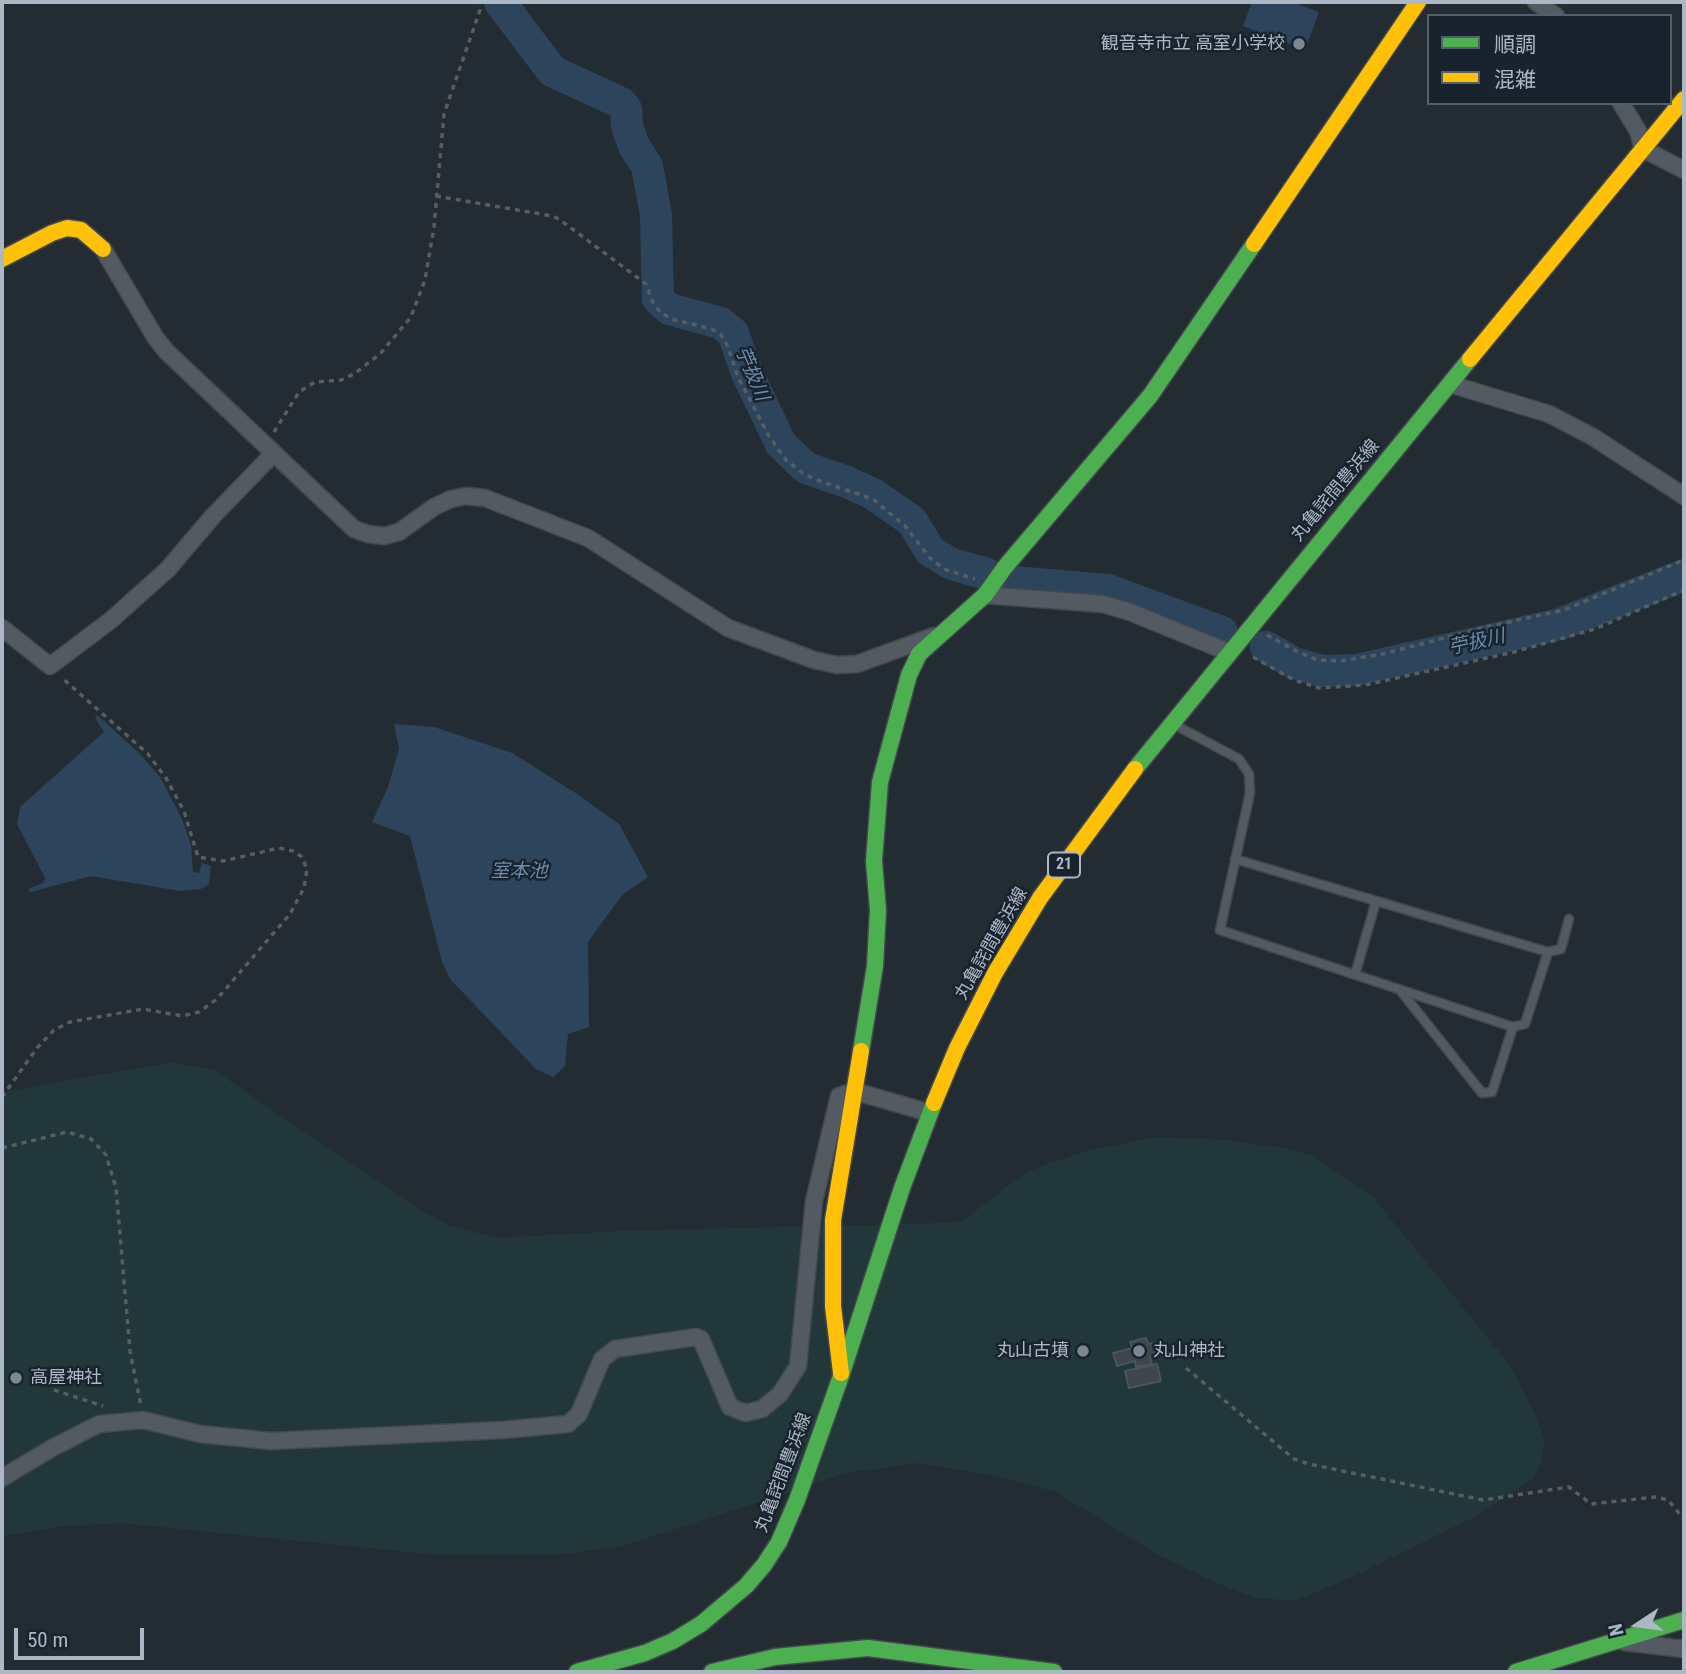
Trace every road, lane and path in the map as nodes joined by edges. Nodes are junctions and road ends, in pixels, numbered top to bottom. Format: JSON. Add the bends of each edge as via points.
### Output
{"nodes":[{"id":1,"x":480,"y":2,"type":"edge"},
{"id":2,"x":1418,"y":2,"type":"edge"},
{"id":3,"x":1536,"y":2,"type":"edge"},
{"id":4,"x":1553,"y":14,"type":"edge"},
{"id":5,"x":1684,"y":99,"type":"edge"},
{"id":6,"x":1621,"y":105,"type":"edge"},
{"id":7,"x":1643,"y":149,"type":"junction"},
{"id":8,"x":1684,"y":170,"type":"edge"},
{"id":9,"x":436,"y":196,"type":"junction"},
{"id":10,"x":2,"y":259,"type":"edge"},
{"id":11,"x":1450,"y":384,"type":"junction"},
{"id":12,"x":269,"y":450,"type":"junction"},
{"id":13,"x":1684,"y":496,"type":"edge"},
{"id":14,"x":1684,"y":560,"type":"edge"},
{"id":15,"x":989,"y":589,"type":"junction"},
{"id":16,"x":1684,"y":590,"type":"edge"},
{"id":17,"x":2,"y":628,"type":"edge"},
{"id":18,"x":943,"y":633,"type":"junction"},
{"id":19,"x":1265,"y":634,"type":"dead end"},
{"id":20,"x":1228,"y":652,"type":"junction"},
{"id":21,"x":1248,"y":654,"type":"dead end"},
{"id":22,"x":50,"y":666,"type":"junction"},
{"id":23,"x":1171,"y":722,"type":"junction"},
{"id":24,"x":1235,"y":859,"type":"junction"},
{"id":25,"x":1376,"y":901,"type":"junction"},
{"id":26,"x":1569,"y":919,"type":"dead end"},
{"id":27,"x":1549,"y":951,"type":"junction"},
{"id":28,"x":1355,"y":975,"type":"junction"},
{"id":29,"x":1399,"y":989,"type":"junction"},
{"id":30,"x":1513,"y":1027,"type":"junction"},
{"id":31,"x":854,"y":1091,"type":"junction"},
{"id":32,"x":2,"y":1097,"type":"edge"},
{"id":33,"x":930,"y":1113,"type":"junction"},
{"id":34,"x":2,"y":1148,"type":"edge"},
{"id":35,"x":1186,"y":1368,"type":"dead end"},
{"id":36,"x":841,"y":1376,"type":"junction"},
{"id":37,"x":54,"y":1390,"type":"dead end"},
{"id":38,"x":105,"y":1407,"type":"dead end"},
{"id":39,"x":143,"y":1420,"type":"junction"},
{"id":40,"x":2,"y":1478,"type":"edge"},
{"id":41,"x":1684,"y":1519,"type":"edge"},
{"id":42,"x":1684,"y":1620,"type":"edge"},
{"id":43,"x":1619,"y":1641,"type":"junction"},
{"id":44,"x":1684,"y":1649,"type":"edge"},
{"id":45,"x":577,"y":1672,"type":"edge"},
{"id":46,"x":712,"y":1672,"type":"edge"},
{"id":47,"x":1054,"y":1672,"type":"edge"},
{"id":48,"x":1516,"y":1672,"type":"edge"}],
"edges":[{"from":1,"to":9,"type":"path","via":[[444,114]]},
{"from":2,"to":15,"type":"street","via":[[1150,396]]},
{"from":3,"to":4,"type":"street"},
{"from":5,"to":7,"type":"street","name":"丸亀詫間豊浜線","number":"21"},
{"from":6,"to":7,"type":"street"},
{"from":7,"to":8,"type":"street"},
{"from":7,"to":11,"type":"street","name":"丸亀詫間豊浜線","number":"21"},
{"from":9,"to":12,"type":"path","via":[[425,280],[411,317],[380,354],[354,374],[315,383],[299,392]]},
{"from":9,"to":15,"type":"path","via":[[559,219],[646,284],[660,312],[721,335],[738,377],[786,460],[821,482],[873,499],[944,569]]},
{"from":10,"to":12,"type":"street","via":[[52,233],[81,230],[103,249],[166,351]]},
{"from":11,"to":13,"type":"street","via":[[1549,414]]},
{"from":11,"to":20,"type":"street","name":"丸亀詫間豊浜線","number":"21"},
{"from":12,"to":18,"type":"street","via":[[354,529],[384,536],[399,532],[451,499],[485,498],[588,538],[728,628],[814,660],[856,664]]},
{"from":12,"to":22,"type":"street","via":[[168,569]]},
{"from":14,"to":19,"type":"path","via":[[1564,610],[1383,654],[1318,660]]},
{"from":15,"to":18,"type":"street"},
{"from":15,"to":20,"type":"street","via":[[1130,611]]},
{"from":16,"to":21,"type":"path","via":[[1581,633],[1365,685],[1319,688],[1294,680]]},
{"from":17,"to":22,"type":"street"},
{"from":18,"to":31,"type":"street","via":[[919,654],[909,675],[880,782],[874,861],[878,911],[875,966]]},
{"from":20,"to":23,"type":"street","name":"丸亀詫間豊浜線","number":"21"},
{"from":22,"to":32,"type":"path","via":[[148,754],[184,811],[198,857],[223,861],[279,848],[293,851],[307,869],[304,888],[290,915],[217,999],[199,1012],[182,1016],[144,1009],[70,1022],[54,1030],[37,1048]]},
{"from":23,"to":24,"type":"lane","via":[[1239,759],[1250,774]]},
{"from":23,"to":33,"type":"street","name":"丸亀詫間豊浜線","number":"21","via":[[1040,898],[995,973]]},
{"from":24,"to":25,"type":"lane"},
{"from":24,"to":28,"type":"lane","via":[[1220,930]]},
{"from":25,"to":27,"type":"lane"},
{"from":25,"to":28,"type":"lane"},
{"from":26,"to":27,"type":"lane","via":[[1561,949]]},
{"from":27,"to":30,"type":"lane","via":[[1525,1024]]},
{"from":28,"to":29,"type":"lane"},
{"from":29,"to":30,"type":"lane"},
{"from":29,"to":30,"type":"lane","via":[[1482,1093],[1492,1092]]},
{"from":31,"to":33,"type":"street"},
{"from":31,"to":36,"type":"street","via":[[833,1220],[833,1306]]},
{"from":31,"to":39,"type":"street","via":[[839,1096],[814,1201],[798,1366],[780,1394],[762,1409],[746,1413],[730,1407],[701,1339],[696,1337],[615,1349],[602,1359],[579,1414],[568,1424],[271,1441],[200,1434]]},
{"from":33,"to":36,"type":"street","name":"丸亀詫間豊浜線","number":"21"},
{"from":34,"to":39,"type":"path","via":[[67,1132],[91,1139],[106,1155],[116,1188],[130,1351]]},
{"from":35,"to":41,"type":"path","via":[[1294,1459],[1309,1464],[1483,1500],[1569,1487],[1591,1504],[1656,1497],[1668,1500]]},
{"from":36,"to":45,"type":"street","name":"丸亀詫間豊浜線","number":"21","via":[[779,1542],[746,1586],[673,1641]]},
{"from":37,"to":38,"type":"path"},
{"from":39,"to":40,"type":"street","via":[[99,1424]]},
{"from":42,"to":43,"type":"street"},
{"from":43,"to":44,"type":"street"},
{"from":43,"to":48,"type":"street"},
{"from":46,"to":47,"type":"street","via":[[775,1657],[868,1648]]}]}
